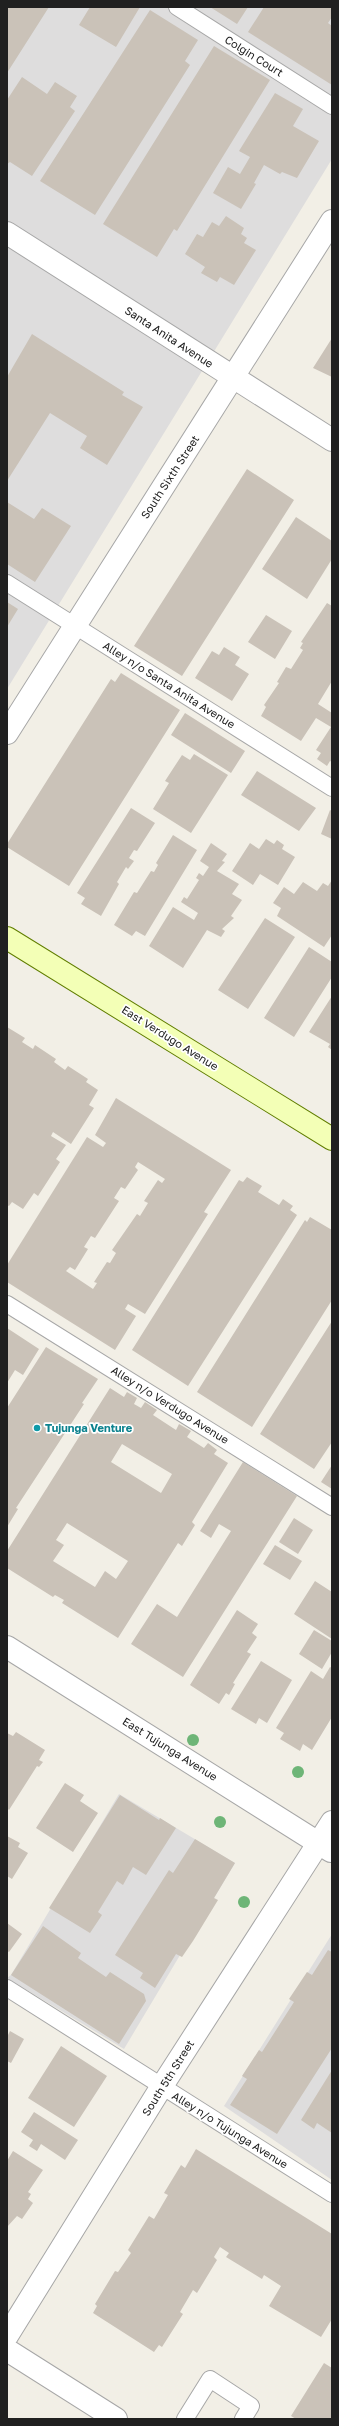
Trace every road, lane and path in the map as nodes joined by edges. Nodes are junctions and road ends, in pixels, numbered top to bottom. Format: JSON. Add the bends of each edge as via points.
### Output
{"nodes":[{"id":1,"x":177,"y":7,"type":"edge"},
{"id":2,"x":332,"y":106,"type":"edge"},
{"id":3,"x":332,"y":221,"type":"edge"},
{"id":4,"x":7,"y":233,"type":"edge"},
{"id":5,"x":232,"y":378,"type":"junction"},
{"id":6,"x":332,"y":440,"type":"edge"},
{"id":7,"x":7,"y":583,"type":"edge"},
{"id":8,"x":75,"y":626,"type":"junction"},
{"id":9,"x":7,"y":733,"type":"edge"},
{"id":10,"x":332,"y":788,"type":"edge"},
{"id":11,"x":7,"y":938,"type":"edge"},
{"id":12,"x":332,"y":1139,"type":"edge"},
{"id":13,"x":7,"y":1304,"type":"edge"},
{"id":14,"x":332,"y":1507,"type":"edge"},
{"id":15,"x":7,"y":1647,"type":"edge"},
{"id":16,"x":332,"y":1822,"type":"edge"},
{"id":17,"x":326,"y":1847,"type":"edge"},
{"id":18,"x":7,"y":1988,"type":"edge"},
{"id":19,"x":162,"y":2086,"type":"junction"},
{"id":20,"x":332,"y":2194,"type":"edge"},
{"id":21,"x":7,"y":2336,"type":"edge"},
{"id":22,"x":7,"y":2350,"type":"edge"},
{"id":23,"x":116,"y":2419,"type":"edge"},
{"id":24,"x":185,"y":2419,"type":"edge"},
{"id":25,"x":243,"y":2419,"type":"edge"}],
"edges":[{"from":1,"to":2,"type":"lane","name":"Colgin Court"},
{"from":3,"to":5,"type":"street","name":"South Sixth Street"},
{"from":4,"to":5,"type":"street","name":"Santa Anita Avenue"},
{"from":5,"to":6,"type":"street","name":"Santa Anita Avenue"},
{"from":5,"to":8,"type":"street","name":"South Sixth Street"},
{"from":7,"to":8,"type":"lane","name":"Alley n/o Santa Anita Avenue"},
{"from":8,"to":9,"type":"street","name":"South Sixth Street"},
{"from":8,"to":10,"type":"lane","name":"Alley n/o Santa Anita Avenue"},
{"from":11,"to":12,"type":"street","name":"East Verdugo Avenue"},
{"from":13,"to":14,"type":"lane","name":"Alley n/o Verdugo Avenue"},
{"from":15,"to":17,"type":"street","name":"East Tujunga Avenue"},
{"from":16,"to":17,"type":"street","name":"South 5th Street"},
{"from":17,"to":19,"type":"street","name":"South 5th Street"},
{"from":18,"to":19,"type":"lane","name":"Alley n/o Tujunga Avenue"},
{"from":19,"to":20,"type":"lane","name":"Alley n/o Tujunga Avenue"},
{"from":19,"to":21,"type":"street","name":"South 5th Street"},
{"from":22,"to":23,"type":"street"},
{"from":24,"to":25,"type":"lane","via":[[210,2379],[251,2406]]}]}
